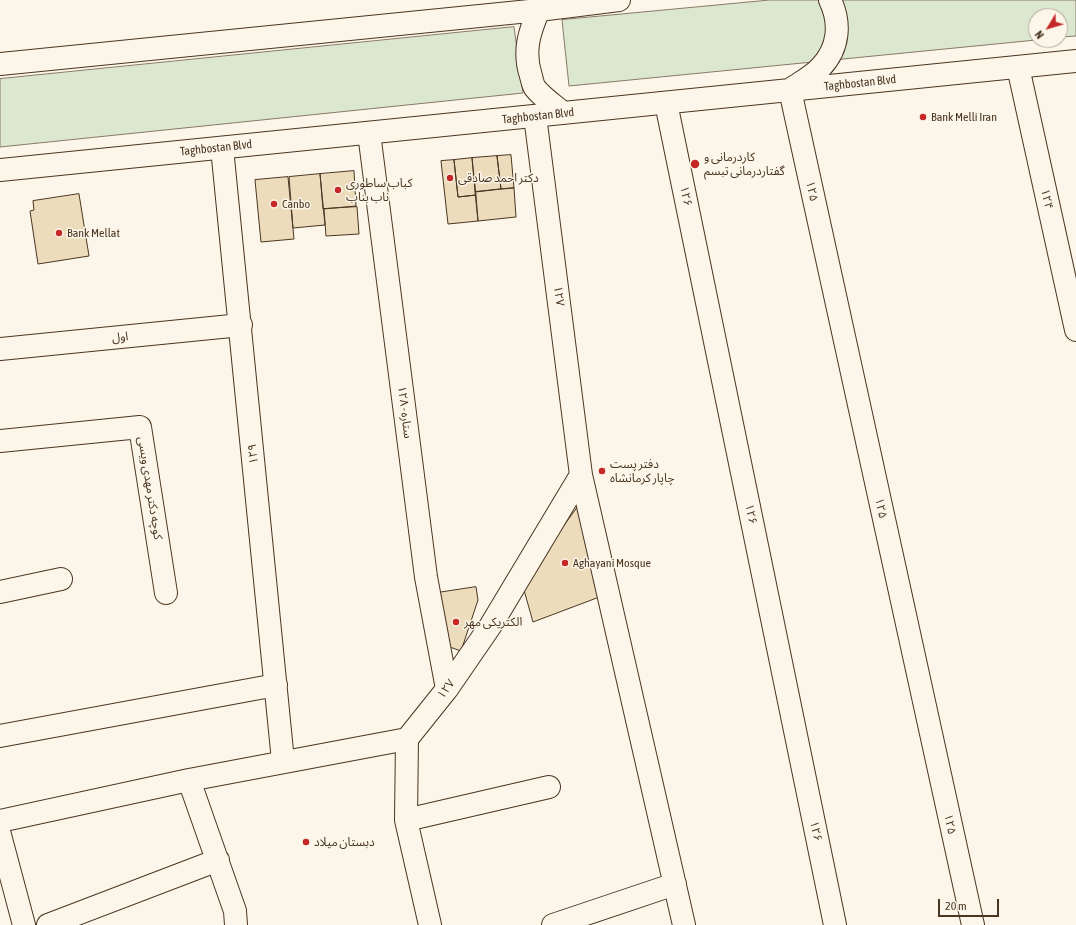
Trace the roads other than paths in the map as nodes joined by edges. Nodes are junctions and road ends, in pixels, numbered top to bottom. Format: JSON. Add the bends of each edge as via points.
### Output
{"nodes":[{"id":1,"x":830,"y":0,"type":"edge"},
{"id":2,"x":610,"y":1,"type":"edge"},
{"id":3,"x":539,"y":10,"type":"junction"},
{"id":4,"x":1076,"y":61,"type":"edge"},
{"id":5,"x":0,"y":64,"type":"edge"},
{"id":6,"x":1018,"y":67,"type":"junction"},
{"id":7,"x":790,"y":90,"type":"junction"},
{"id":8,"x":666,"y":103,"type":"junction"},
{"id":9,"x":563,"y":113,"type":"junction"},
{"id":10,"x":535,"y":116,"type":"junction"},
{"id":11,"x":369,"y":133,"type":"junction"},
{"id":12,"x":222,"y":148,"type":"junction"},
{"id":13,"x":0,"y":170,"type":"edge"},
{"id":14,"x":240,"y":325,"type":"junction"},
{"id":15,"x":1076,"y":330,"type":"edge"},
{"id":16,"x":0,"y":349,"type":"edge"},
{"id":17,"x":0,"y":442,"type":"edge"},
{"id":18,"x":581,"y":475,"type":"junction"},
{"id":19,"x":61,"y":579,"type":"dead end"},
{"id":20,"x":0,"y":592,"type":"edge"},
{"id":21,"x":166,"y":593,"type":"dead end"},
{"id":22,"x":276,"y":684,"type":"junction"},
{"id":23,"x":447,"y":689,"type":"junction"},
{"id":24,"x":0,"y":736,"type":"edge"},
{"id":25,"x":407,"y":739,"type":"junction"},
{"id":26,"x":283,"y":761,"type":"junction"},
{"id":27,"x":189,"y":780,"type":"junction"},
{"id":28,"x":549,"y":787,"type":"dead end"},
{"id":29,"x":406,"y":820,"type":"junction"},
{"id":30,"x":0,"y":821,"type":"edge"},
{"id":31,"x":0,"y":835,"type":"edge"},
{"id":32,"x":218,"y":860,"type":"junction"},
{"id":33,"x":675,"y":884,"type":"junction"},
{"id":34,"x":24,"y":925,"type":"edge"},
{"id":35,"x":48,"y":925,"type":"edge"},
{"id":36,"x":236,"y":925,"type":"edge"},
{"id":37,"x":430,"y":925,"type":"edge"},
{"id":38,"x":553,"y":925,"type":"edge"},
{"id":39,"x":684,"y":925,"type":"edge"},
{"id":40,"x":835,"y":925,"type":"edge"},
{"id":41,"x":972,"y":925,"type":"edge"}],
"edges":[{"from":1,"to":7,"type":"street","via":[[836,13],[838,28],[832,52],[821,67]]},
{"from":2,"to":3,"type":"street"},
{"from":3,"to":5,"type":"street"},
{"from":3,"to":9,"type":"street","via":[[530,29],[526,46],[528,68],[534,86]]},
{"from":4,"to":6,"type":"street","name":"Taghbostan Blvd"},
{"from":6,"to":7,"type":"street","name":"Taghbostan Blvd"},
{"from":6,"to":15,"type":"street","name":"۱۲۴"},
{"from":7,"to":8,"type":"street","name":"Taghbostan Blvd"},
{"from":7,"to":41,"type":"street","name":"۱۲۵"},
{"from":8,"to":9,"type":"street","name":"Taghbostan Blvd"},
{"from":8,"to":40,"type":"street","name":"۱۲۶"},
{"from":9,"to":10,"type":"street","name":"Taghbostan Blvd"},
{"from":10,"to":11,"type":"street","name":"Taghbostan Blvd"},
{"from":10,"to":18,"type":"street","name":"۱۲۷"},
{"from":11,"to":12,"type":"street","name":"Taghbostan Blvd"},
{"from":11,"to":23,"type":"street","name":"۱۲۸ - ستاره","via":[[426,576]]},
{"from":12,"to":13,"type":"street","name":"Taghbostan Blvd"},
{"from":12,"to":14,"type":"street","name":"۱۲۹"},
{"from":14,"to":16,"type":"street","name":"اول"},
{"from":14,"to":22,"type":"street","name":"۱۲۹"},
{"from":17,"to":21,"type":"street","name":"کوچه دکتر مهدی ویسی","via":[[140,427]]},
{"from":18,"to":23,"type":"street","name":"۱۲۷","via":[[491,625]]},
{"from":18,"to":33,"type":"street","name":"۱۲۷"},
{"from":19,"to":20,"type":"street"},
{"from":22,"to":24,"type":"street"},
{"from":22,"to":26,"type":"street","name":"۱۲۹"},
{"from":23,"to":25,"type":"street","name":"۱۲۷"},
{"from":25,"to":26,"type":"street"},
{"from":25,"to":29,"type":"street"},
{"from":26,"to":27,"type":"street"},
{"from":27,"to":30,"type":"street"},
{"from":27,"to":32,"type":"street"},
{"from":28,"to":29,"type":"street"},
{"from":29,"to":37,"type":"street"},
{"from":31,"to":34,"type":"street"},
{"from":32,"to":35,"type":"street"},
{"from":32,"to":36,"type":"street","via":[[236,911]]},
{"from":33,"to":38,"type":"street"},
{"from":33,"to":39,"type":"street","name":"۱۲۷"}]}
